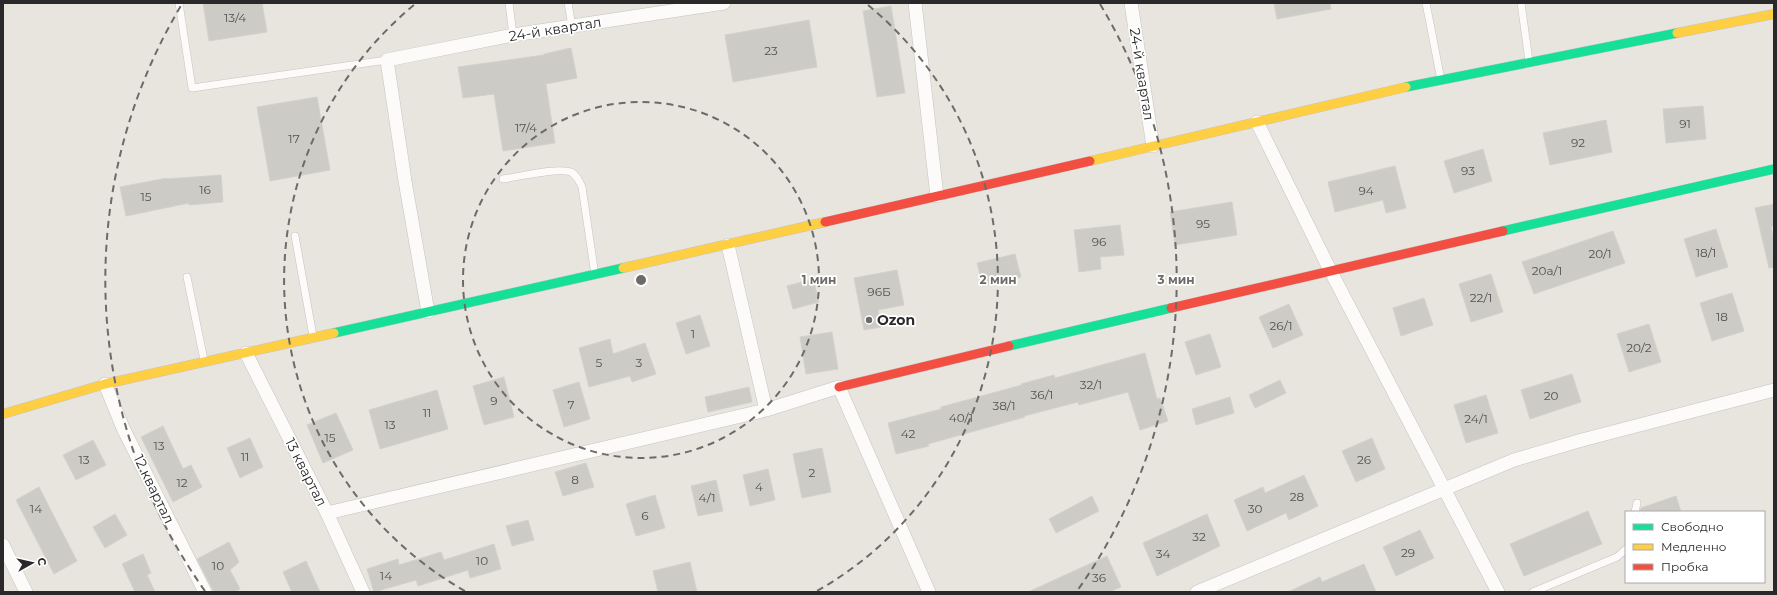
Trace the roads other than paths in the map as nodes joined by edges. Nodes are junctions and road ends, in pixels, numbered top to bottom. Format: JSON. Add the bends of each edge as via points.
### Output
{"nodes":[{"id":1,"x":179,"y":3,"type":"edge"},
{"id":2,"x":509,"y":3,"type":"edge"},
{"id":3,"x":568,"y":3,"type":"edge"},
{"id":4,"x":724,"y":3,"type":"edge"},
{"id":5,"x":915,"y":3,"type":"edge"},
{"id":6,"x":1132,"y":3,"type":"edge"},
{"id":7,"x":1426,"y":3,"type":"edge"},
{"id":8,"x":1521,"y":3,"type":"edge"},
{"id":9,"x":1774,"y":14,"type":"edge"},
{"id":10,"x":572,"y":26,"type":"junction"},
{"id":11,"x":513,"y":35,"type":"junction"},
{"id":12,"x":386,"y":60,"type":"junction"},
{"id":13,"x":1530,"y":63,"type":"junction"},
{"id":14,"x":1441,"y":81,"type":"junction"},
{"id":15,"x":1257,"y":122,"type":"junction"},
{"id":16,"x":1153,"y":146,"type":"junction"},
{"id":17,"x":1774,"y":169,"type":"edge"},
{"id":18,"x":503,"y":179,"type":"dead end"},
{"id":19,"x":937,"y":196,"type":"junction"},
{"id":20,"x":295,"y":236,"type":"dead end"},
{"id":21,"x":728,"y":245,"type":"junction"},
{"id":22,"x":1330,"y":270,"type":"junction"},
{"id":23,"x":595,"y":275,"type":"junction"},
{"id":24,"x":187,"y":277,"type":"dead end"},
{"id":25,"x":428,"y":312,"type":"junction"},
{"id":26,"x":313,"y":338,"type":"junction"},
{"id":27,"x":246,"y":353,"type":"junction"},
{"id":28,"x":204,"y":362,"type":"junction"},
{"id":29,"x":105,"y":384,"type":"junction"},
{"id":30,"x":839,"y":387,"type":"junction"},
{"id":31,"x":1774,"y":390,"type":"edge"},
{"id":32,"x":766,"y":410,"type":"junction"},
{"id":33,"x":3,"y":413,"type":"edge"},
{"id":34,"x":1446,"y":489,"type":"junction"},
{"id":35,"x":1637,"y":503,"type":"dead end"},
{"id":36,"x":1635,"y":511,"type":"edge"},
{"id":37,"x":327,"y":513,"type":"junction"},
{"id":38,"x":3,"y":545,"type":"edge"},
{"id":39,"x":1625,"y":550,"type":"edge"},
{"id":40,"x":26,"y":592,"type":"edge"},
{"id":41,"x":205,"y":592,"type":"edge"},
{"id":42,"x":363,"y":592,"type":"edge"},
{"id":43,"x":929,"y":592,"type":"edge"},
{"id":44,"x":1196,"y":592,"type":"edge"},
{"id":45,"x":1498,"y":592,"type":"edge"},
{"id":46,"x":1533,"y":592,"type":"edge"}],
"edges":[{"from":1,"to":12,"type":"lane","via":[[192,88]]},
{"from":2,"to":11,"type":"lane"},
{"from":3,"to":10,"type":"lane"},
{"from":4,"to":10,"type":"street","name":"24-й квартал"},
{"from":5,"to":19,"type":"street"},
{"from":6,"to":16,"type":"street","name":"24-й квартал"},
{"from":7,"to":14,"type":"lane"},
{"from":8,"to":13,"type":"lane"},
{"from":9,"to":13,"type":"street"},
{"from":10,"to":11,"type":"street","name":"24-й квартал"},
{"from":11,"to":12,"type":"street","name":"24-й квартал"},
{"from":12,"to":25,"type":"street"},
{"from":13,"to":14,"type":"street"},
{"from":14,"to":15,"type":"street"},
{"from":15,"to":16,"type":"street"},
{"from":15,"to":22,"type":"street"},
{"from":16,"to":19,"type":"street"},
{"from":17,"to":22,"type":"street"},
{"from":18,"to":23,"type":"lane","via":[[561,170],[578,178],[582,187]]},
{"from":19,"to":21,"type":"street"},
{"from":20,"to":26,"type":"lane"},
{"from":21,"to":23,"type":"street"},
{"from":21,"to":32,"type":"street"},
{"from":22,"to":30,"type":"street"},
{"from":22,"to":34,"type":"street"},
{"from":23,"to":25,"type":"street"},
{"from":24,"to":28,"type":"lane"},
{"from":25,"to":26,"type":"street"},
{"from":26,"to":27,"type":"street"},
{"from":27,"to":28,"type":"street"},
{"from":27,"to":37,"type":"street","name":"13 квартал"},
{"from":28,"to":29,"type":"street"},
{"from":29,"to":33,"type":"street"},
{"from":29,"to":41,"type":"street","name":"12 квартал","via":[[123,428]]},
{"from":30,"to":32,"type":"street"},
{"from":30,"to":43,"type":"street"},
{"from":31,"to":34,"type":"street","via":[[1514,460]]},
{"from":32,"to":37,"type":"street"},
{"from":34,"to":44,"type":"street"},
{"from":34,"to":45,"type":"street"},
{"from":35,"to":36,"type":"lane"},
{"from":37,"to":42,"type":"street","name":"13 квартал"},
{"from":38,"to":40,"type":"street"},
{"from":39,"to":46,"type":"lane","via":[[1617,557]]}]}
